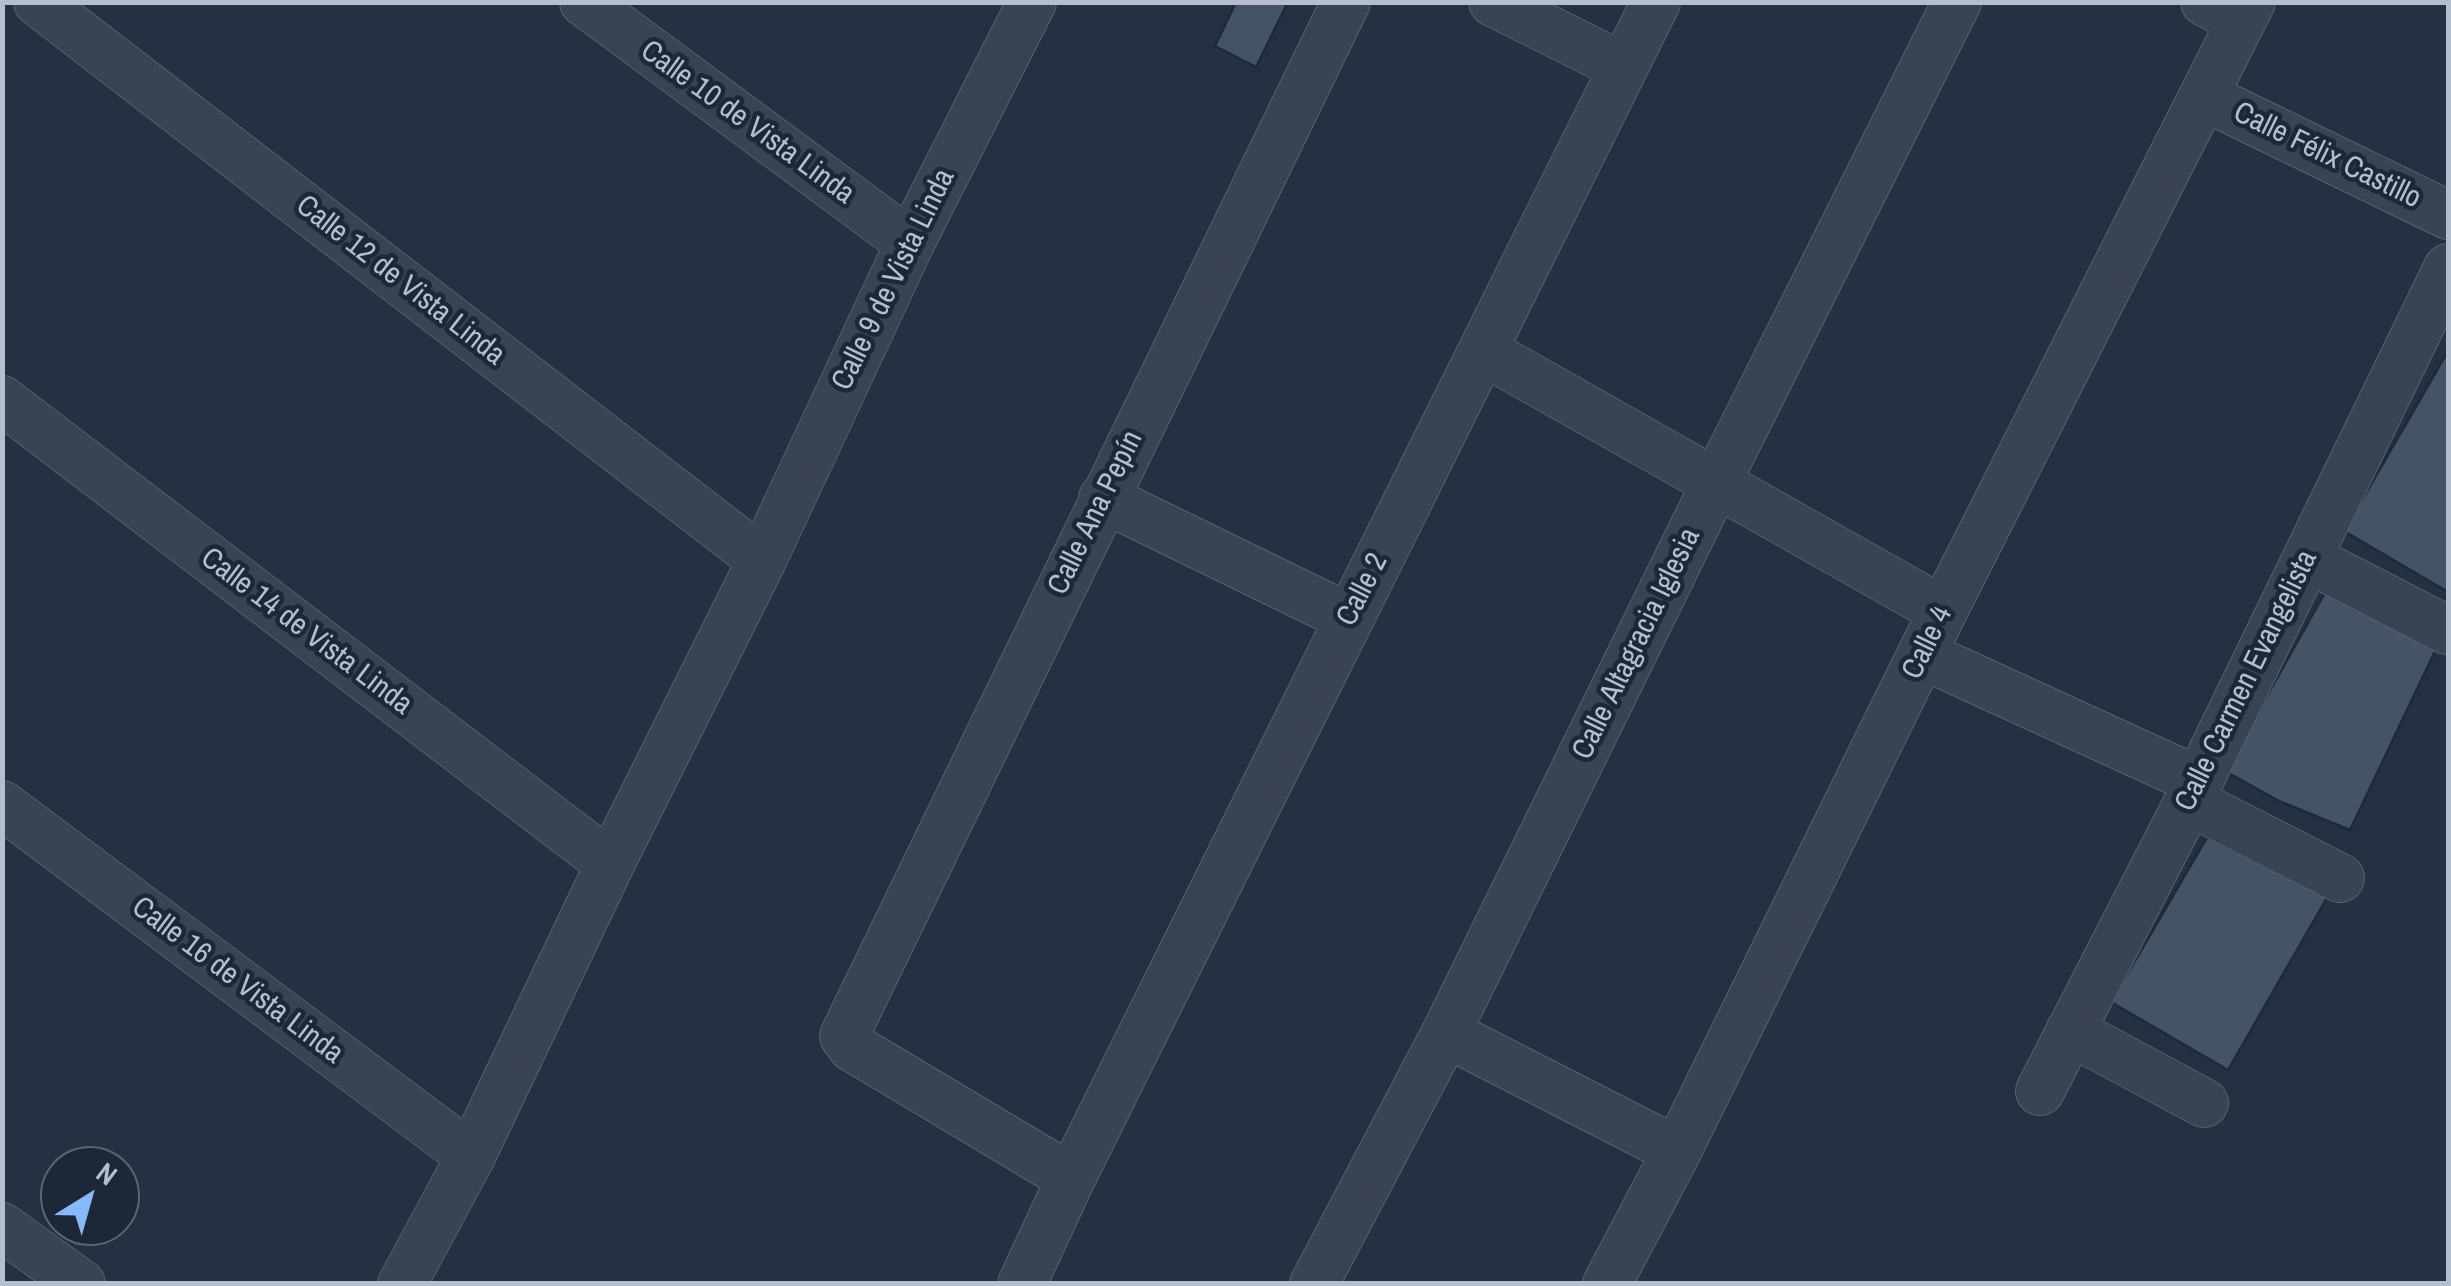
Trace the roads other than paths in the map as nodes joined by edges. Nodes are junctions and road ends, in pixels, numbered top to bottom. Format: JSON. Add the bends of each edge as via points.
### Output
{"nodes":[{"id":1,"x":38,"y":2,"type":"edge"},
{"id":2,"x":584,"y":2,"type":"edge"},
{"id":3,"x":1032,"y":2,"type":"edge"},
{"id":4,"x":1346,"y":2,"type":"edge"},
{"id":5,"x":1494,"y":2,"type":"edge"},
{"id":6,"x":1656,"y":2,"type":"edge"},
{"id":7,"x":1958,"y":2,"type":"edge"},
{"id":8,"x":2233,"y":9,"type":"edge"},
{"id":9,"x":1623,"y":67,"type":"junction"},
{"id":10,"x":2206,"y":97,"type":"junction"},
{"id":11,"x":2448,"y":215,"type":"edge"},
{"id":12,"x":910,"y":242,"type":"junction"},
{"id":13,"x":2442,"y":297,"type":"edge"},
{"id":14,"x":1483,"y":351,"type":"junction"},
{"id":15,"x":2,"y":400,"type":"edge"},
{"id":16,"x":1717,"y":481,"type":"junction"},
{"id":17,"x":1103,"y":498,"type":"junction"},
{"id":18,"x":2307,"y":558,"type":"junction"},
{"id":19,"x":762,"y":560,"type":"junction"},
{"id":20,"x":1943,"y":611,"type":"junction"},
{"id":21,"x":1348,"y":618,"type":"junction"},
{"id":22,"x":2447,"y":630,"type":"edge"},
{"id":23,"x":1923,"y":655,"type":"junction"},
{"id":24,"x":2193,"y":791,"type":"junction"},
{"id":25,"x":5,"y":813,"type":"edge"},
{"id":26,"x":610,"y":864,"type":"junction"},
{"id":27,"x":2340,"y":878,"type":"dead end"},
{"id":28,"x":1446,"y":1032,"type":"junction"},
{"id":29,"x":2070,"y":1032,"type":"junction"},
{"id":30,"x":2040,"y":1091,"type":"dead end"},
{"id":31,"x":2204,"y":1103,"type":"dead end"},
{"id":32,"x":1676,"y":1152,"type":"junction"},
{"id":33,"x":471,"y":1156,"type":"junction"},
{"id":34,"x":1072,"y":1178,"type":"junction"},
{"id":35,"x":10,"y":1248,"type":"edge"},
{"id":36,"x":81,"y":1284,"type":"edge"},
{"id":37,"x":402,"y":1284,"type":"edge"},
{"id":38,"x":1022,"y":1284,"type":"edge"},
{"id":39,"x":1314,"y":1284,"type":"edge"},
{"id":40,"x":1607,"y":1284,"type":"edge"}],
"edges":[{"from":1,"to":19,"type":"street","name":"Calle 12 de Vista Linda"},
{"from":2,"to":12,"type":"street","name":"Calle 10 de Vista Linda"},
{"from":3,"to":12,"type":"street","name":"Calle 9 de Vista Linda"},
{"from":4,"to":17,"type":"street","name":"Calle Ana Pepín"},
{"from":5,"to":9,"type":"street"},
{"from":6,"to":9,"type":"street","name":"Calle 2"},
{"from":7,"to":16,"type":"street","name":"Calle Altagracia Iglesia"},
{"from":8,"to":10,"type":"street","name":"Calle 4"},
{"from":9,"to":14,"type":"street","name":"Calle 2"},
{"from":10,"to":11,"type":"street","name":"Calle Félix Castillo"},
{"from":10,"to":20,"type":"street","name":"Calle 4"},
{"from":12,"to":19,"type":"street","name":"Calle 9 de Vista Linda"},
{"from":13,"to":18,"type":"street","name":"Calle Carmen Evangelista"},
{"from":14,"to":16,"type":"street"},
{"from":14,"to":21,"type":"street","name":"Calle 2"},
{"from":15,"to":26,"type":"street","name":"Calle 14 de Vista Linda"},
{"from":16,"to":20,"type":"street"},
{"from":16,"to":28,"type":"street","name":"Calle Altagracia Iglesia"},
{"from":17,"to":21,"type":"street"},
{"from":17,"to":34,"type":"street","name":"Calle Ana Pepín","via":[[844,1036],[852,1047]]},
{"from":18,"to":22,"type":"street"},
{"from":18,"to":24,"type":"street","name":"Calle Carmen Evangelista"},
{"from":19,"to":26,"type":"street","name":"Calle 9 de Vista Linda"},
{"from":20,"to":23,"type":"street","name":"Calle 4"},
{"from":21,"to":34,"type":"street","name":"Calle 2"},
{"from":23,"to":24,"type":"street"},
{"from":23,"to":32,"type":"street","name":"Calle 4"},
{"from":24,"to":27,"type":"street"},
{"from":24,"to":29,"type":"street","name":"Calle Carmen Evangelista"},
{"from":25,"to":33,"type":"street","name":"Calle 16 de Vista Linda"},
{"from":26,"to":33,"type":"street","name":"Calle 9 de Vista Linda"},
{"from":28,"to":32,"type":"street"},
{"from":28,"to":39,"type":"street","name":"Calle Altagracia Iglesia"},
{"from":29,"to":30,"type":"street","name":"Calle Carmen Evangelista"},
{"from":29,"to":31,"type":"street"},
{"from":32,"to":40,"type":"street","name":"Calle 4"},
{"from":33,"to":37,"type":"street","name":"Calle 9 de Vista Linda"},
{"from":34,"to":38,"type":"street","name":"Calle 2"},
{"from":35,"to":36,"type":"street"}]}
